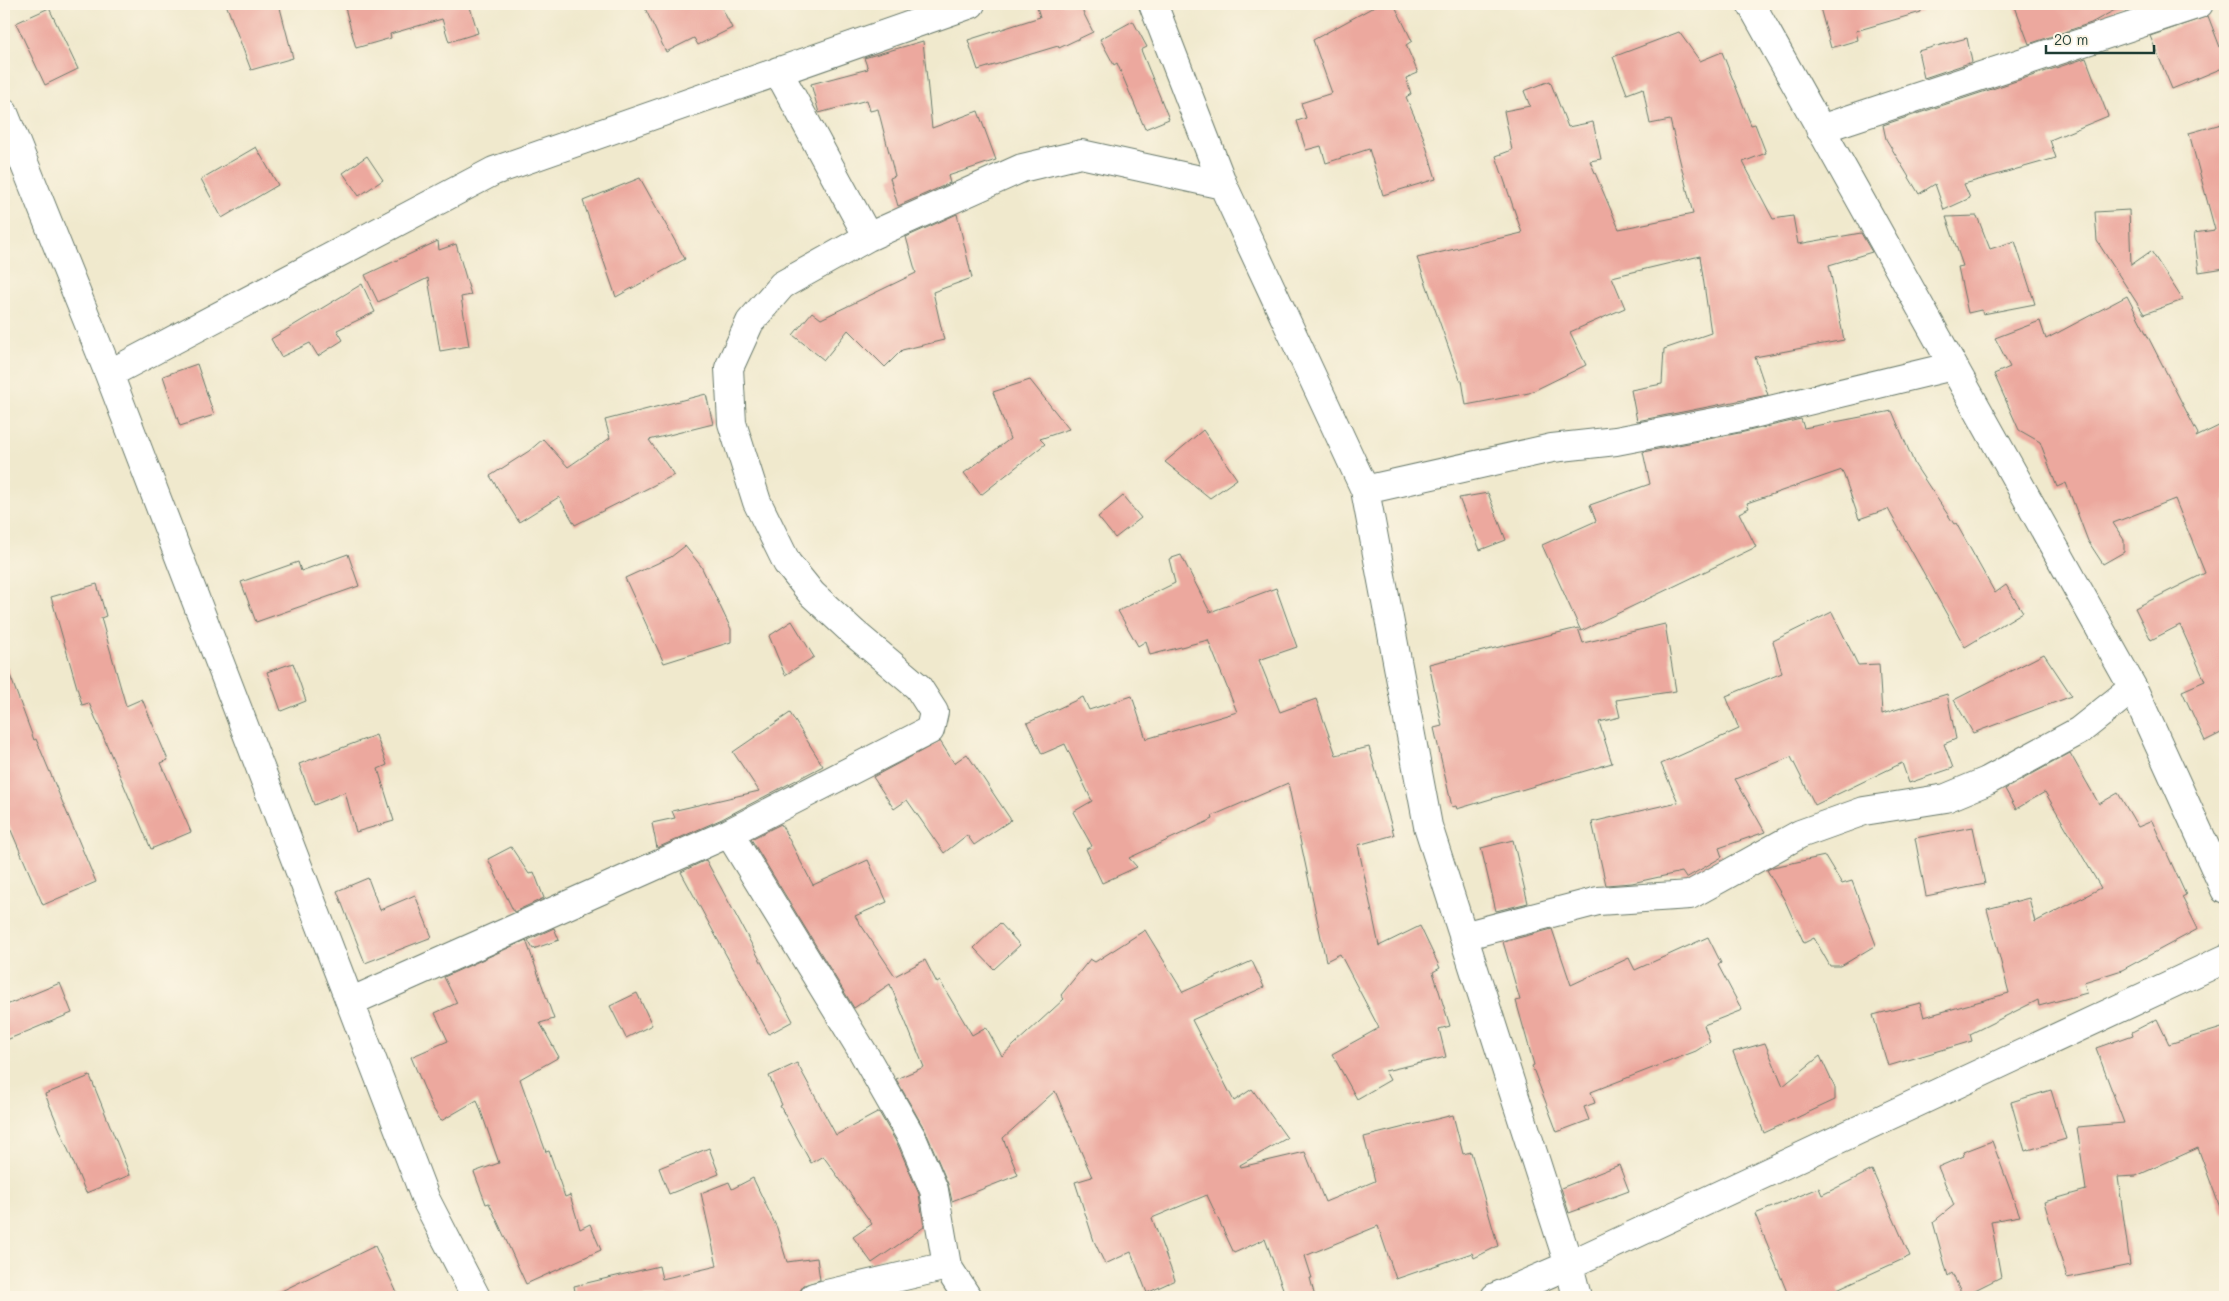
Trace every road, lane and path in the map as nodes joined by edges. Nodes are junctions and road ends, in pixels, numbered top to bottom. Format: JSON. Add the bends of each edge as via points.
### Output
{"nodes":[{"id":1,"x":971,"y":4,"type":"edge"},
{"id":2,"x":1153,"y":4,"type":"edge"},
{"id":3,"x":1750,"y":4,"type":"edge"},
{"id":4,"x":2199,"y":4,"type":"edge"},
{"id":5,"x":778,"y":71,"type":"junction"},
{"id":6,"x":4,"y":113,"type":"edge"},
{"id":7,"x":1820,"y":129,"type":"junction"},
{"id":8,"x":1223,"y":185,"type":"junction"},
{"id":9,"x":868,"y":237,"type":"junction"},
{"id":10,"x":1953,"y":366,"type":"junction"},
{"id":11,"x":109,"y":374,"type":"junction"},
{"id":12,"x":1365,"y":490,"type":"junction"},
{"id":13,"x":2133,"y":688,"type":"junction"},
{"id":14,"x":729,"y":833,"type":"junction"},
{"id":15,"x":2225,"y":890,"type":"edge"},
{"id":16,"x":1462,"y":936,"type":"junction"},
{"id":17,"x":2225,"y":959,"type":"edge"},
{"id":18,"x":350,"y":1002,"type":"junction"},
{"id":19,"x":947,"y":1266,"type":"junction"},
{"id":20,"x":1569,"y":1266,"type":"junction"},
{"id":21,"x":476,"y":1297,"type":"edge"},
{"id":22,"x":814,"y":1297,"type":"edge"},
{"id":23,"x":967,"y":1297,"type":"edge"},
{"id":24,"x":1495,"y":1297,"type":"edge"},
{"id":25,"x":1577,"y":1297,"type":"edge"}],
"edges":[{"from":1,"to":5,"type":"street"},
{"from":2,"to":8,"type":"street"},
{"from":3,"to":7,"type":"street"},
{"from":4,"to":7,"type":"street"},
{"from":5,"to":9,"type":"street"},
{"from":5,"to":11,"type":"street","via":[[494,171]]},
{"from":6,"to":11,"type":"street"},
{"from":7,"to":10,"type":"street"},
{"from":8,"to":9,"type":"street","via":[[1081,154],[1022,168]]},
{"from":8,"to":12,"type":"street"},
{"from":9,"to":14,"type":"street","via":[[782,285],[750,322],[729,368],[732,422],[757,502],[787,563],[812,594],[918,687],[934,712],[930,730]]},
{"from":10,"to":12,"type":"street","via":[[1741,417],[1616,441],[1552,448]]},
{"from":10,"to":13,"type":"street"},
{"from":11,"to":18,"type":"street"},
{"from":12,"to":16,"type":"street","via":[[1428,826]]},
{"from":13,"to":15,"type":"street"},
{"from":13,"to":16,"type":"street","via":[[2079,730],[1987,781],[1946,798],[1864,812],[1800,834],[1690,895],[1598,901]]},
{"from":14,"to":18,"type":"street"},
{"from":14,"to":19,"type":"street","via":[[912,1138],[934,1190]]},
{"from":16,"to":20,"type":"street"},
{"from":17,"to":20,"type":"street"},
{"from":18,"to":21,"type":"street","via":[[426,1200]]},
{"from":19,"to":22,"type":"street"},
{"from":19,"to":23,"type":"street"},
{"from":20,"to":24,"type":"street"},
{"from":20,"to":25,"type":"street"}]}
